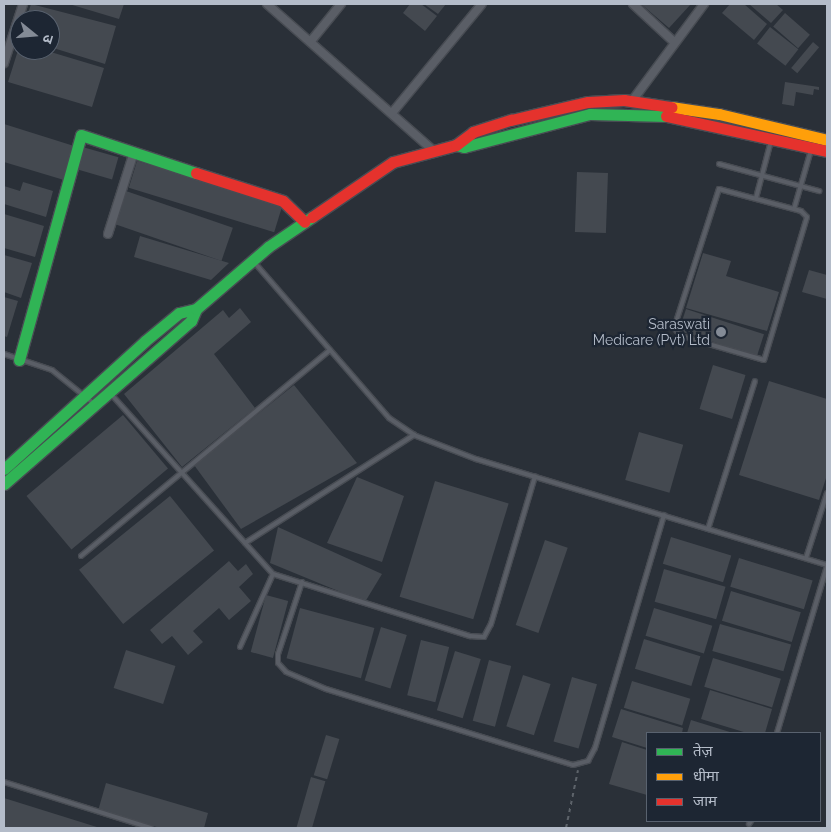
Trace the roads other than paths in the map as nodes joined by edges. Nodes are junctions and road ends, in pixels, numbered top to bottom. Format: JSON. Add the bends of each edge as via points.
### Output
{"nodes":[{"id":1,"x":22,"y":4,"type":"edge"},
{"id":2,"x":267,"y":4,"type":"edge"},
{"id":3,"x":341,"y":4,"type":"edge"},
{"id":4,"x":482,"y":4,"type":"edge"},
{"id":5,"x":633,"y":4,"type":"edge"},
{"id":6,"x":704,"y":4,"type":"edge"},
{"id":7,"x":311,"y":41,"type":"junction"},
{"id":8,"x":674,"y":42,"type":"junction"},
{"id":9,"x":6,"y":46,"type":"edge"},
{"id":10,"x":4,"y":63,"type":"edge"},
{"id":11,"x":632,"y":101,"type":"junction"},
{"id":12,"x":392,"y":113,"type":"junction"},
{"id":13,"x":772,"y":138,"type":"junction"},
{"id":14,"x":827,"y":140,"type":"edge"},
{"id":15,"x":456,"y":145,"type":"junction"},
{"id":16,"x":812,"y":148,"type":"junction"},
{"id":17,"x":434,"y":151,"type":"junction"},
{"id":18,"x":827,"y":151,"type":"edge"},
{"id":19,"x":134,"y":152,"type":"junction"},
{"id":20,"x":719,"y":164,"type":"dead end"},
{"id":21,"x":762,"y":176,"type":"junction"},
{"id":22,"x":800,"y":186,"type":"junction"},
{"id":23,"x":819,"y":192,"type":"dead end"},
{"id":24,"x":756,"y":198,"type":"junction"},
{"id":25,"x":794,"y":209,"type":"junction"},
{"id":26,"x":304,"y":222,"type":"junction"},
{"id":27,"x":108,"y":234,"type":"dead end"},
{"id":28,"x":252,"y":260,"type":"junction"},
{"id":29,"x":196,"y":309,"type":"junction"},
{"id":30,"x":330,"y":350,"type":"junction"},
{"id":31,"x":4,"y":354,"type":"edge"},
{"id":32,"x":20,"y":360,"type":"junction"},
{"id":33,"x":755,"y":381,"type":"dead end"},
{"id":34,"x":108,"y":390,"type":"junction"},
{"id":35,"x":89,"y":398,"type":"junction"},
{"id":36,"x":414,"y":435,"type":"junction"},
{"id":37,"x":4,"y":469,"type":"edge"},
{"id":38,"x":179,"y":473,"type":"junction"},
{"id":39,"x":535,"y":476,"type":"junction"},
{"id":40,"x":4,"y":484,"type":"edge"},
{"id":41,"x":827,"y":493,"type":"edge"},
{"id":42,"x":664,"y":515,"type":"junction"},
{"id":43,"x":708,"y":529,"type":"junction"},
{"id":44,"x":245,"y":543,"type":"junction"},
{"id":45,"x":81,"y":556,"type":"dead end"},
{"id":46,"x":806,"y":558,"type":"junction"},
{"id":47,"x":827,"y":565,"type":"edge"},
{"id":48,"x":272,"y":574,"type":"junction"},
{"id":49,"x":302,"y":582,"type":"junction"},
{"id":50,"x":240,"y":647,"type":"dead end"},
{"id":51,"x":777,"y":732,"type":"edge"},
{"id":52,"x":4,"y":782,"type":"edge"},
{"id":53,"x":151,"y":828,"type":"edge"}],
"edges":[{"from":1,"to":9,"type":"street"},
{"from":2,"to":7,"type":"street"},
{"from":3,"to":7,"type":"street"},
{"from":4,"to":12,"type":"street"},
{"from":5,"to":8,"type":"street"},
{"from":6,"to":8,"type":"street"},
{"from":7,"to":12,"type":"street"},
{"from":8,"to":11,"type":"street"},
{"from":9,"to":10,"type":"street"},
{"from":11,"to":14,"type":"street","via":[[719,114]]},
{"from":11,"to":15,"type":"street","via":[[588,102],[528,116],[473,132]]},
{"from":12,"to":17,"type":"street"},
{"from":13,"to":15,"type":"street","via":[[682,117],[590,114],[464,147]]},
{"from":13,"to":16,"type":"street"},
{"from":13,"to":21,"type":"lane"},
{"from":15,"to":17,"type":"street"},
{"from":16,"to":18,"type":"street"},
{"from":16,"to":22,"type":"lane"},
{"from":17,"to":26,"type":"street","via":[[393,162]]},
{"from":19,"to":26,"type":"street","via":[[283,201]]},
{"from":19,"to":27,"type":"street"},
{"from":19,"to":32,"type":"street","via":[[81,135]]},
{"from":20,"to":21,"type":"lane"},
{"from":21,"to":22,"type":"lane"},
{"from":21,"to":24,"type":"lane"},
{"from":22,"to":23,"type":"lane"},
{"from":22,"to":25,"type":"lane"},
{"from":24,"to":25,"type":"lane"},
{"from":24,"to":25,"type":"lane","via":[[724,189],[716,192],[674,328],[681,336],[759,360],[767,358],[808,222],[804,214]]},
{"from":26,"to":28,"type":"street"},
{"from":28,"to":29,"type":"street"},
{"from":28,"to":30,"type":"lane"},
{"from":29,"to":34,"type":"street","via":[[190,321]]},
{"from":29,"to":35,"type":"street","via":[[179,313]]},
{"from":30,"to":36,"type":"lane","via":[[389,418]]},
{"from":30,"to":38,"type":"lane"},
{"from":31,"to":32,"type":"lane"},
{"from":32,"to":35,"type":"lane","via":[[52,370]]},
{"from":33,"to":43,"type":"lane"},
{"from":34,"to":35,"type":"street"},
{"from":34,"to":38,"type":"lane"},
{"from":35,"to":37,"type":"street"},
{"from":35,"to":40,"type":"street"},
{"from":36,"to":39,"type":"lane"},
{"from":36,"to":44,"type":"lane"},
{"from":38,"to":44,"type":"lane"},
{"from":38,"to":45,"type":"lane"},
{"from":39,"to":42,"type":"lane"},
{"from":39,"to":49,"type":"lane","via":[[484,637],[470,636]]},
{"from":41,"to":46,"type":"lane"},
{"from":42,"to":43,"type":"lane"},
{"from":42,"to":49,"type":"lane","via":[[596,748],[588,761],[573,765],[350,696],[286,672],[278,663],[278,654]]},
{"from":43,"to":46,"type":"lane"},
{"from":44,"to":48,"type":"lane"},
{"from":46,"to":47,"type":"lane"},
{"from":47,"to":51,"type":"lane"},
{"from":48,"to":49,"type":"lane"},
{"from":48,"to":50,"type":"lane"},
{"from":52,"to":53,"type":"lane"}]}
